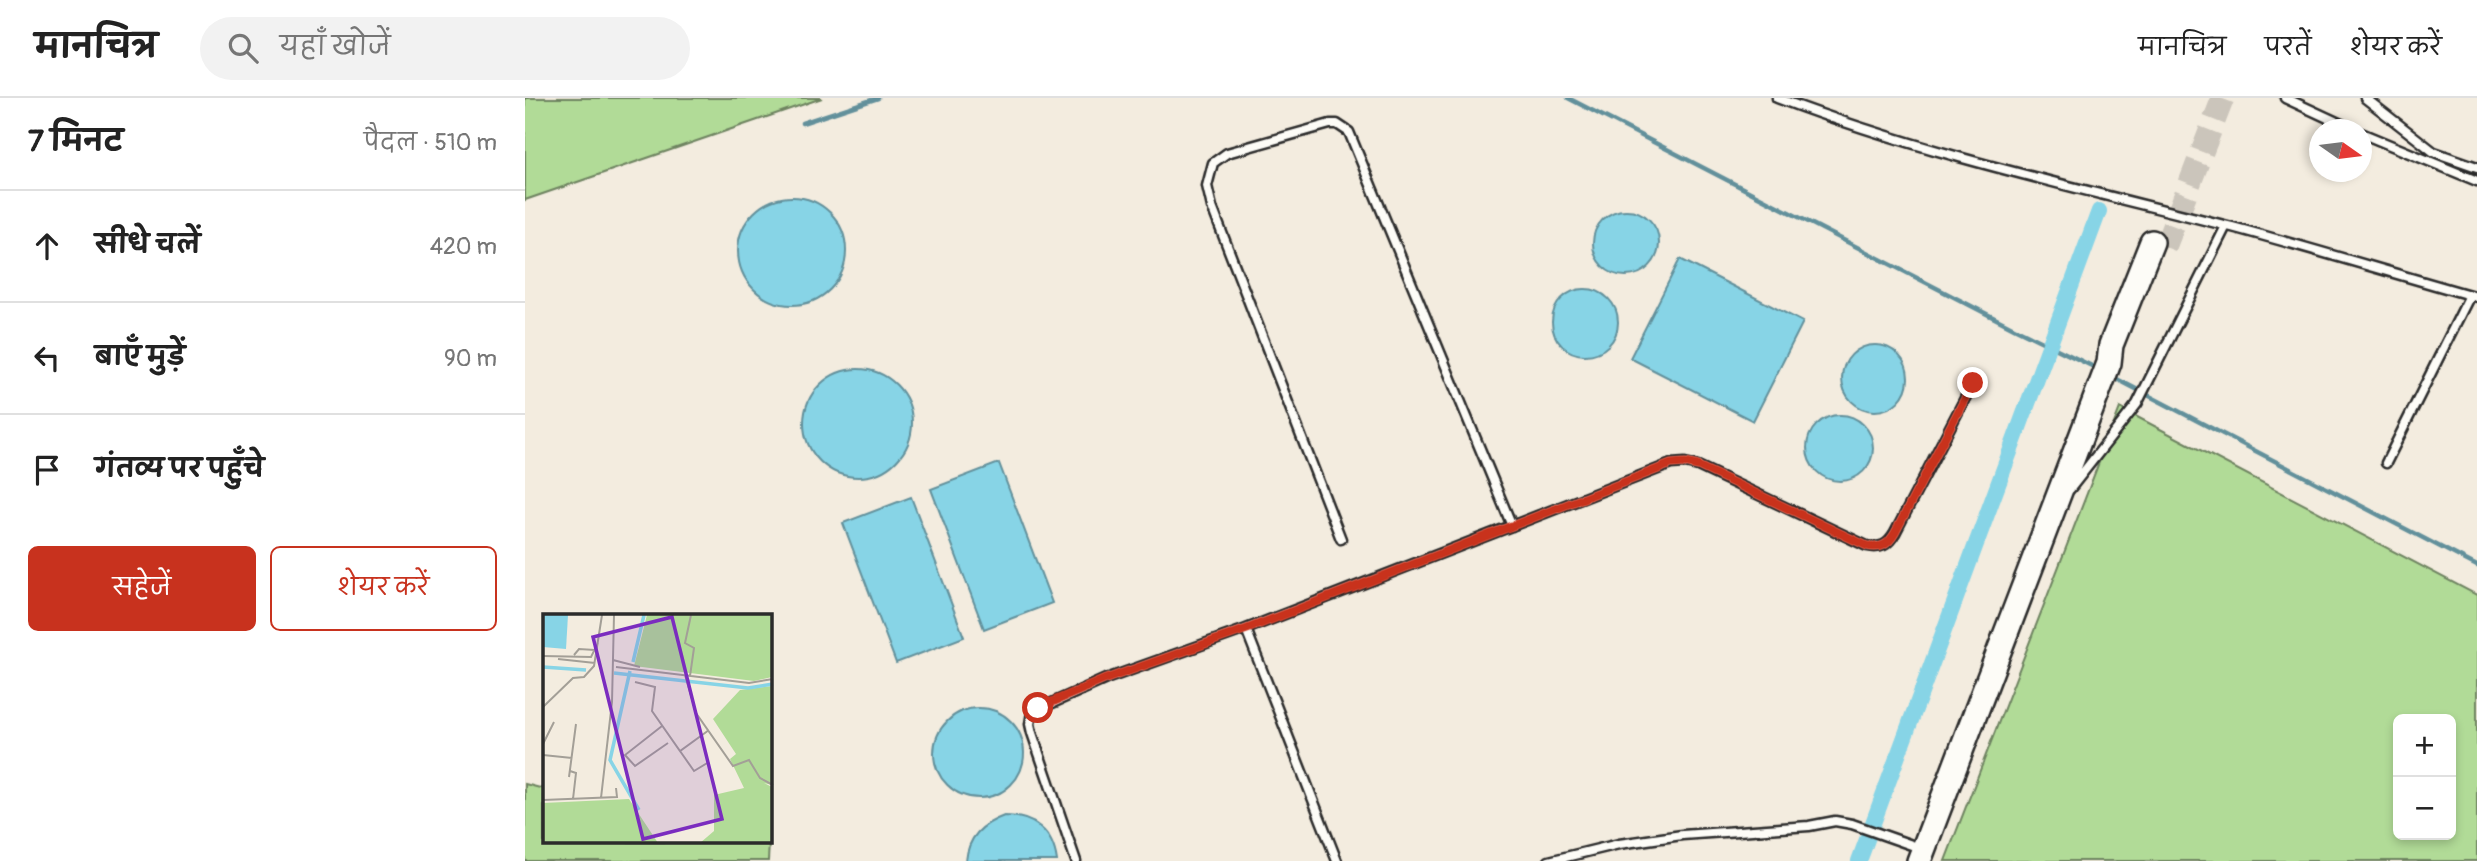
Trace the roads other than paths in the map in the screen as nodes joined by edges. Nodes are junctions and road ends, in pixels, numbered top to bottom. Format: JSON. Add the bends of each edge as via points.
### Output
{"nodes":[{"id":1,"x":1777,"y":98,"type":"edge"},
{"id":2,"x":2285,"y":98,"type":"edge"},
{"id":3,"x":2365,"y":98,"type":"edge"},
{"id":4,"x":2330,"y":119,"type":"edge"},
{"id":5,"x":2372,"y":138,"type":"edge"},
{"id":6,"x":2477,"y":167,"type":"edge"},
{"id":7,"x":2477,"y":181,"type":"edge"},
{"id":8,"x":2226,"y":226,"type":"junction"},
{"id":9,"x":2158,"y":244,"type":"tunnel mouth"},
{"id":10,"x":2473,"y":296,"type":"edge"},
{"id":11,"x":1973,"y":383,"type":"dead end"},
{"id":12,"x":2386,"y":463,"type":"dead end"},
{"id":13,"x":2052,"y":514,"type":"junction"},
{"id":14,"x":1512,"y":526,"type":"junction"},
{"id":15,"x":1341,"y":539,"type":"dead end"},
{"id":16,"x":1247,"y":629,"type":"junction"},
{"id":17,"x":1915,"y":851,"type":"edge"},
{"id":18,"x":1076,"y":861,"type":"edge"},
{"id":19,"x":1337,"y":861,"type":"edge"},
{"id":20,"x":1549,"y":861,"type":"edge"}],
"edges":[{"from":1,"to":8,"type":"lane","via":[[2029,176]]},
{"from":2,"to":4,"type":"lane"},
{"from":3,"to":6,"type":"lane","via":[[2434,152]]},
{"from":5,"to":7,"type":"lane"},
{"from":8,"to":10,"type":"lane"},
{"from":8,"to":13,"type":"lane","via":[[2137,404]]},
{"from":9,"to":13,"type":"street","via":[[2111,345],[2109,363]]},
{"from":10,"to":12,"type":"lane"},
{"from":11,"to":14,"type":"lane","via":[[1885,546],[1867,546],[1685,463],[1671,464]]},
{"from":13,"to":17,"type":"street"},
{"from":14,"to":15,"type":"lane","via":[[1349,132],[1330,124],[1227,153],[1213,163],[1207,186]]},
{"from":14,"to":16,"type":"lane"},
{"from":16,"to":18,"type":"lane","via":[[1106,679],[1032,712],[1032,733]]},
{"from":16,"to":19,"type":"lane"},
{"from":17,"to":20,"type":"lane","via":[[1835,821],[1682,835]]}]}
